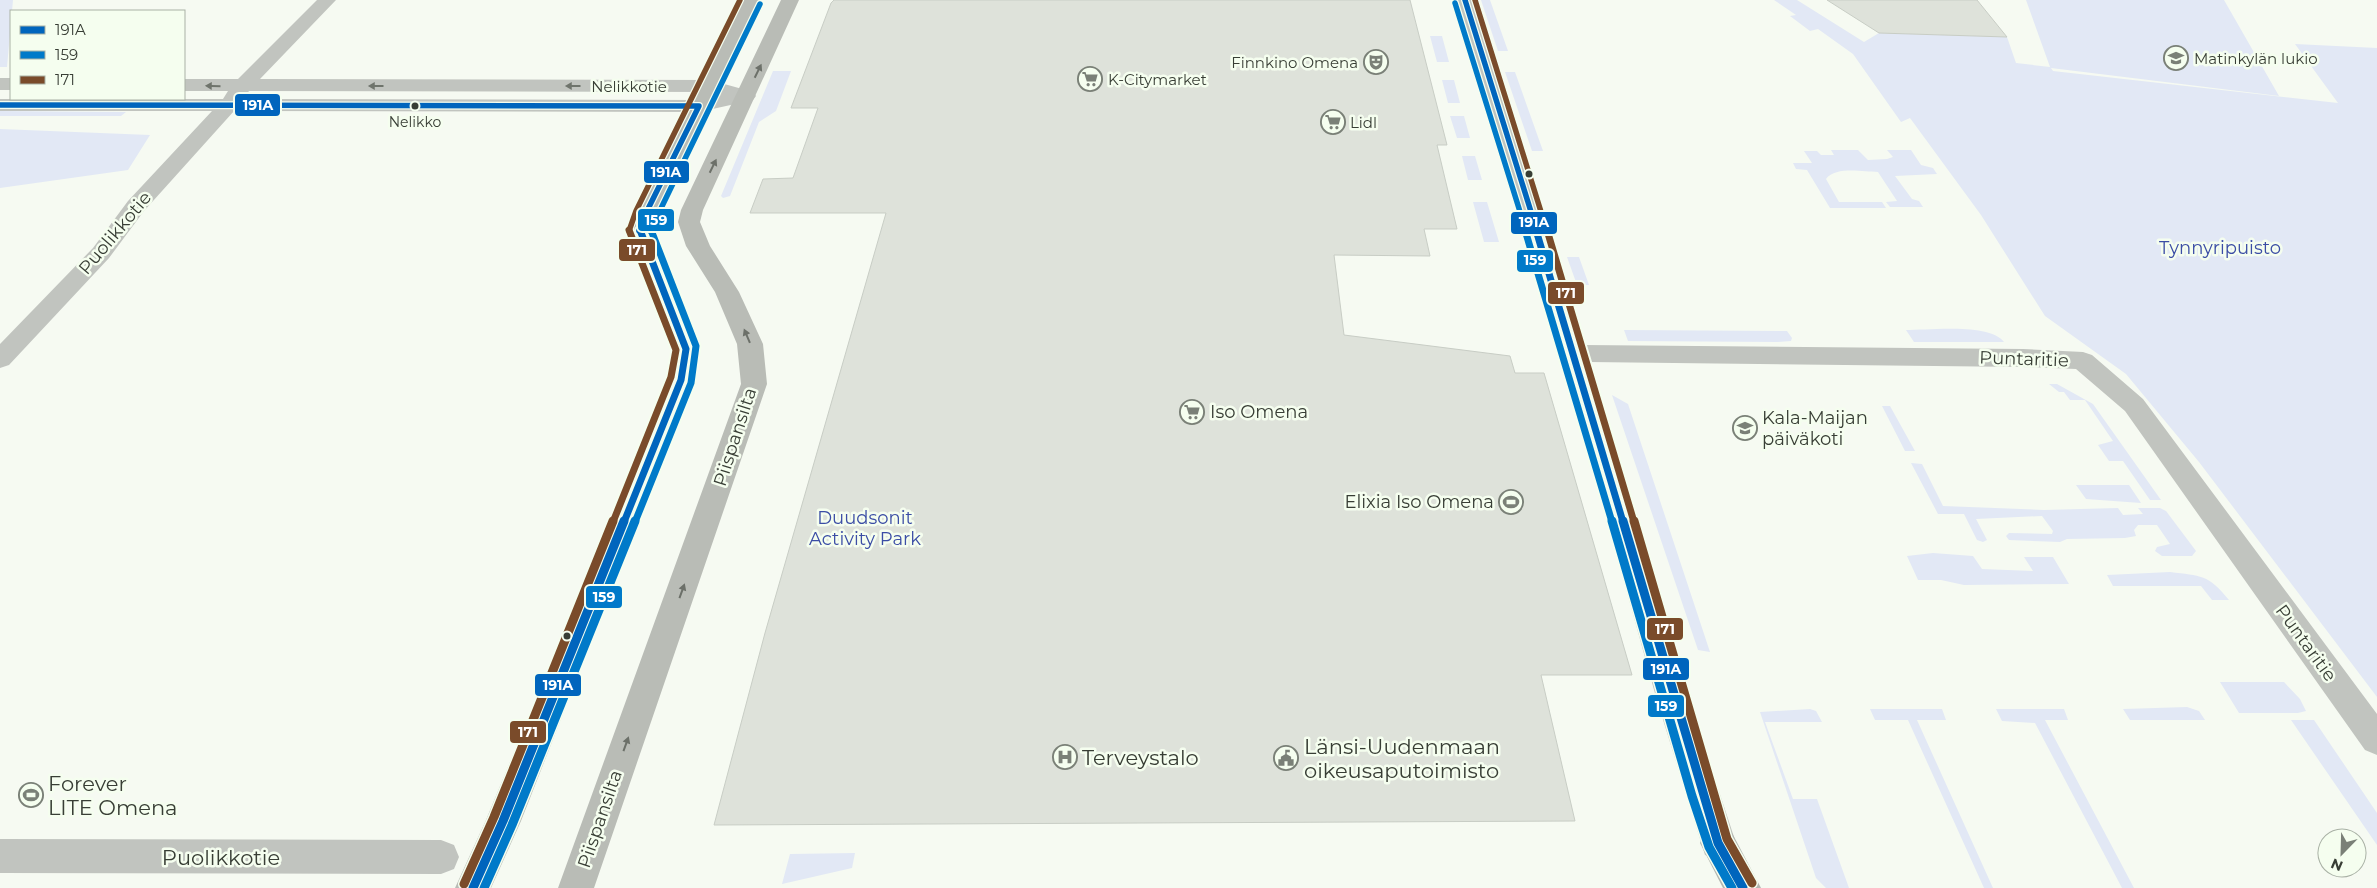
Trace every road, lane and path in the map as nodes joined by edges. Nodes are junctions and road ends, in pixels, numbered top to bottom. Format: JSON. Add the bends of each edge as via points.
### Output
{"nodes":[{"id":1,"x":327,"y":0,"type":"edge"},
{"id":2,"x":752,"y":0,"type":"edge"},
{"id":3,"x":790,"y":0,"type":"edge"},
{"id":4,"x":1466,"y":0,"type":"edge"},
{"id":5,"x":185,"y":85,"type":"edge"},
{"id":6,"x":242,"y":86,"type":"junction"},
{"id":7,"x":704,"y":96,"type":"junction"},
{"id":8,"x":746,"y":96,"type":"junction"},
{"id":9,"x":0,"y":105,"type":"edge"},
{"id":10,"x":229,"y":105,"type":"junction"},
{"id":11,"x":1575,"y":353,"type":"junction"},
{"id":12,"x":0,"y":359,"type":"edge"},
{"id":13,"x":2377,"y":740,"type":"edge"},
{"id":14,"x":1718,"y":843,"type":"joint"},
{"id":15,"x":0,"y":856,"type":"edge"},
{"id":16,"x":441,"y":857,"type":"dead end"},
{"id":17,"x":473,"y":888,"type":"edge"},
{"id":18,"x":576,"y":888,"type":"edge"},
{"id":19,"x":1743,"y":888,"type":"edge"}],
"edges":[{"from":1,"to":6,"type":"street","name":"Puolikkotie"},
{"from":2,"to":7,"type":"main road"},
{"from":8,"to":3,"type":"main road","name":"Piispansilta","one_way":true},
{"from":4,"to":11,"type":"street"},
{"from":6,"to":5,"type":"street","name":"Nelikkotie","one_way":true},
{"from":7,"to":6,"type":"street","name":"Nelikkotie","one_way":true},
{"from":6,"to":10,"type":"street","name":"Puolikkotie"},
{"from":7,"to":8,"type":"street","name":"Nelikkotie"},
{"from":7,"to":10,"type":"street","name":"Nelikkotie"},
{"from":7,"to":17,"type":"main road","via":[[639,232],[686,349],[681,380]]},
{"from":18,"to":8,"type":"main road","name":"Piispansilta","one_way":true,"via":[[754,384],[750,344],[727,292],[698,246],[689,222]]},
{"from":9,"to":10,"type":"street","name":"Nelikkotie"},
{"from":10,"to":12,"type":"street","name":"Puolikkotie","via":[[136,206],[101,253]]},
{"from":11,"to":13,"type":"street","name":"Puntaritie","via":[[2083,361],[2134,405]]},
{"from":11,"to":14,"type":"street","via":[[1672,698]]},
{"from":14,"to":19,"type":"highway"},
{"from":15,"to":16,"type":"street","name":"Puolikkotie"}]}
